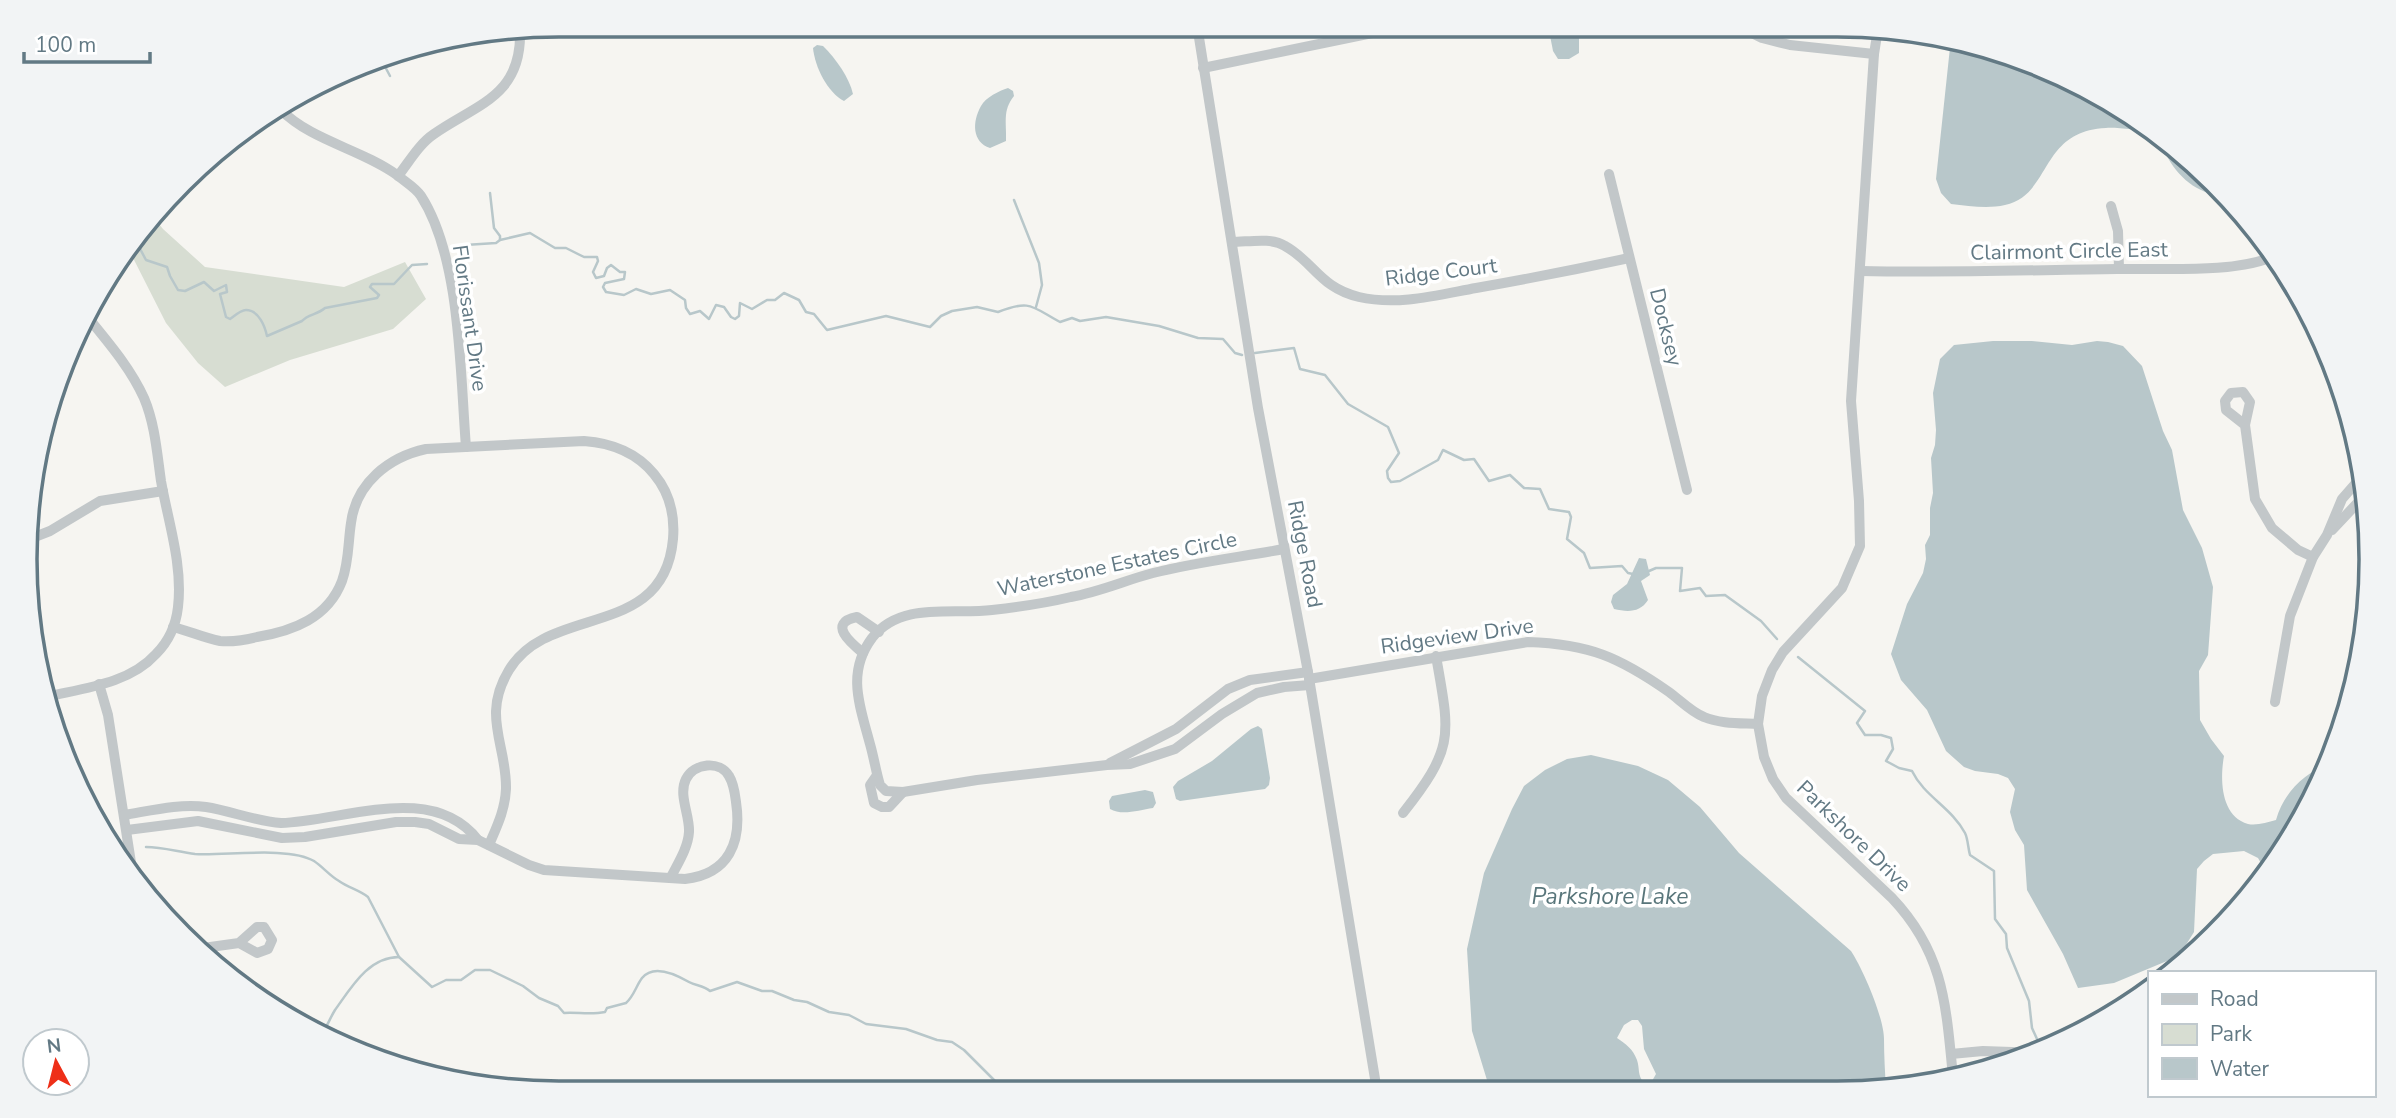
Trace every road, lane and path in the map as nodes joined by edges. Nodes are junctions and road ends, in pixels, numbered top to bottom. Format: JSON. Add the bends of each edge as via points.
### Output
{"nodes":[{"id":1,"x":1198,"y":37,"type":"edge"},
{"id":2,"x":1350,"y":37,"type":"edge"},
{"id":3,"x":1761,"y":37,"type":"edge"},
{"id":4,"x":1876,"y":38,"type":"edge"},
{"id":5,"x":519,"y":39,"type":"edge"},
{"id":6,"x":1874,"y":54,"type":"junction"},
{"id":7,"x":1203,"y":68,"type":"junction"},
{"id":8,"x":286,"y":114,"type":"edge"},
{"id":9,"x":1609,"y":174,"type":"dead end"},
{"id":10,"x":398,"y":176,"type":"junction"},
{"id":11,"x":2111,"y":206,"type":"dead end"},
{"id":12,"x":1232,"y":242,"type":"junction"},
{"id":13,"x":1629,"y":258,"type":"junction"},
{"id":14,"x":2265,"y":261,"type":"edge"},
{"id":15,"x":2119,"y":269,"type":"junction"},
{"id":16,"x":1861,"y":271,"type":"junction"},
{"id":17,"x":93,"y":324,"type":"edge"},
{"id":18,"x":2245,"y":425,"type":"dead end"},
{"id":19,"x":466,"y":447,"type":"junction"},
{"id":20,"x":2354,"y":485,"type":"edge"},
{"id":21,"x":1687,"y":489,"type":"dead end"},
{"id":22,"x":163,"y":491,"type":"junction"},
{"id":23,"x":2356,"y":504,"type":"edge"},
{"id":24,"x":2327,"y":535,"type":"junction"},
{"id":25,"x":38,"y":536,"type":"edge"},
{"id":26,"x":1284,"y":550,"type":"junction"},
{"id":27,"x":2313,"y":556,"type":"junction"},
{"id":28,"x":173,"y":627,"type":"junction"},
{"id":29,"x":878,"y":632,"type":"junction"},
{"id":30,"x":863,"y":653,"type":"junction"},
{"id":31,"x":1436,"y":656,"type":"junction"},
{"id":32,"x":1309,"y":679,"type":"junction"},
{"id":33,"x":99,"y":684,"type":"junction"},
{"id":34,"x":55,"y":695,"type":"edge"},
{"id":35,"x":2276,"y":702,"type":"dead end"},
{"id":36,"x":1189,"y":719,"type":"junction"},
{"id":37,"x":1758,"y":724,"type":"junction"},
{"id":38,"x":1199,"y":733,"type":"junction"},
{"id":39,"x":1107,"y":765,"type":"junction"},
{"id":40,"x":877,"y":775,"type":"junction"},
{"id":41,"x":903,"y":792,"type":"junction"},
{"id":42,"x":395,"y":808,"type":"junction"},
{"id":43,"x":1403,"y":813,"type":"dead end"},
{"id":44,"x":124,"y":815,"type":"junction"},
{"id":45,"x":396,"y":822,"type":"junction"},
{"id":46,"x":281,"y":823,"type":"junction"},
{"id":47,"x":127,"y":830,"type":"junction"},
{"id":48,"x":282,"y":838,"type":"junction"},
{"id":49,"x":478,"y":839,"type":"junction"},
{"id":50,"x":489,"y":845,"type":"junction"},
{"id":51,"x":130,"y":857,"type":"edge"},
{"id":52,"x":671,"y":877,"type":"junction"},
{"id":53,"x":239,"y":943,"type":"dead end"},
{"id":54,"x":210,"y":947,"type":"edge"},
{"id":55,"x":2010,"y":1052,"type":"edge"},
{"id":56,"x":1951,"y":1054,"type":"junction"},
{"id":57,"x":1952,"y":1068,"type":"edge"},
{"id":58,"x":1375,"y":1081,"type":"edge"}],
"edges":[{"from":1,"to":7,"type":"street","name":"Ridge Road"},
{"from":2,"to":7,"type":"street"},
{"from":3,"to":6,"type":"street","via":[[1790,45]]},
{"from":4,"to":6,"type":"street","name":"Parkshore Drive"},
{"from":5,"to":10,"type":"street","via":[[516,63],[502,88],[485,105],[431,136]]},
{"from":6,"to":16,"type":"street","name":"Parkshore Drive"},
{"from":7,"to":12,"type":"street","name":"Ridge Road"},
{"from":8,"to":10,"type":"street","name":"Florissant Drive","via":[[300,126]]},
{"from":9,"to":13,"type":"street","name":"Docksey"},
{"from":10,"to":19,"type":"street","name":"Florissant Drive","via":[[420,195],[444,249]]},
{"from":11,"to":15,"type":"street","via":[[2118,231]]},
{"from":12,"to":13,"type":"street","name":"Ridge Court","via":[[1285,245],[1336,288],[1377,299],[1438,295]]},
{"from":12,"to":26,"type":"street","name":"Ridge Road"},
{"from":13,"to":21,"type":"street","name":"Docksey"},
{"from":14,"to":15,"type":"street","name":"Clairmont Circle East"},
{"from":15,"to":16,"type":"street","name":"Clairmont Circle East"},
{"from":16,"to":37,"type":"street","name":"Parkshore Drive","via":[[1851,401],[1860,546],[1842,588],[1772,670]]},
{"from":17,"to":22,"type":"street","via":[[144,399]]},
{"from":18,"to":27,"type":"street","via":[[2255,499],[2272,528],[2298,551]]},
{"from":19,"to":28,"type":"street","via":[[407,454],[374,476],[354,507],[341,582],[324,609],[308,622],[286,632],[221,641]]},
{"from":19,"to":50,"type":"street","via":[[584,441],[608,444],[631,453],[649,468],[664,488],[673,520],[668,559],[644,596],[616,614],[544,637],[510,668],[499,692],[496,721],[506,797]]},
{"from":20,"to":24,"type":"street","via":[[2342,499]]},
{"from":22,"to":25,"type":"street","via":[[100,501]]},
{"from":22,"to":28,"type":"street","via":[[179,588]]},
{"from":23,"to":24,"type":"street"},
{"from":24,"to":27,"type":"street"},
{"from":26,"to":29,"type":"street","name":"Waterstone Estates Circle","via":[[1166,570],[1072,597],[991,610],[917,613]]},
{"from":26,"to":32,"type":"street","name":"Ridge Road"},
{"from":27,"to":35,"type":"street","via":[[2290,616]]},
{"from":28,"to":33,"type":"street","via":[[146,664]]},
{"from":29,"to":30,"type":"street","name":"Waterstone Estates Circle"},
{"from":29,"to":30,"type":"street","via":[[857,617],[843,626],[842,634]]},
{"from":30,"to":40,"type":"street","name":"Waterstone Estates Circle","via":[[856,687]]},
{"from":31,"to":32,"type":"street","name":"Ridgeview Drive"},
{"from":31,"to":37,"type":"street","name":"Ridgeview Drive","via":[[1528,642],[1576,646],[1629,665],[1705,718]]},
{"from":31,"to":43,"type":"street","via":[[1446,712],[1445,741],[1434,772]]},
{"from":32,"to":36,"type":"street","name":"Waterstone Estates Circle","via":[[1250,680],[1209,701]]},
{"from":32,"to":38,"type":"street","name":"Waterstone Estates Circle","via":[[1256,693]]},
{"from":32,"to":58,"type":"street","name":"Ridge Road"},
{"from":33,"to":34,"type":"street"},
{"from":33,"to":44,"type":"street"},
{"from":36,"to":38,"type":"street"},
{"from":36,"to":39,"type":"street","name":"Waterstone Estates Circle"},
{"from":37,"to":56,"type":"street","name":"Parkshore Drive","via":[[1764,757],[1786,799],[1892,898],[1919,933],[1942,986]]},
{"from":38,"to":39,"type":"street","name":"Waterstone Estates Circle","via":[[1158,757]]},
{"from":39,"to":41,"type":"street","name":"Waterstone Estates Circle"},
{"from":40,"to":41,"type":"street","via":[[886,791]]},
{"from":40,"to":41,"type":"street","name":"Waterstone Estates Circle","via":[[870,785],[874,803],[889,807]]},
{"from":42,"to":45,"type":"street"},
{"from":42,"to":46,"type":"street"},
{"from":42,"to":49,"type":"street","via":[[442,813],[466,825]]},
{"from":44,"to":46,"type":"street","via":[[192,806]]},
{"from":44,"to":47,"type":"street"},
{"from":45,"to":48,"type":"street"},
{"from":45,"to":49,"type":"street","via":[[429,824],[459,839]]},
{"from":46,"to":48,"type":"street"},
{"from":47,"to":48,"type":"street","via":[[198,821]]},
{"from":47,"to":51,"type":"street"},
{"from":49,"to":50,"type":"street"},
{"from":50,"to":52,"type":"street","via":[[544,870]]},
{"from":52,"to":52,"type":"street","via":[[704,876],[736,843],[734,789],[726,772],[714,765],[693,769],[685,779],[689,832]]},
{"from":53,"to":54,"type":"street"},
{"from":55,"to":56,"type":"street"},
{"from":56,"to":57,"type":"street","name":"Parkshore Drive"}]}
